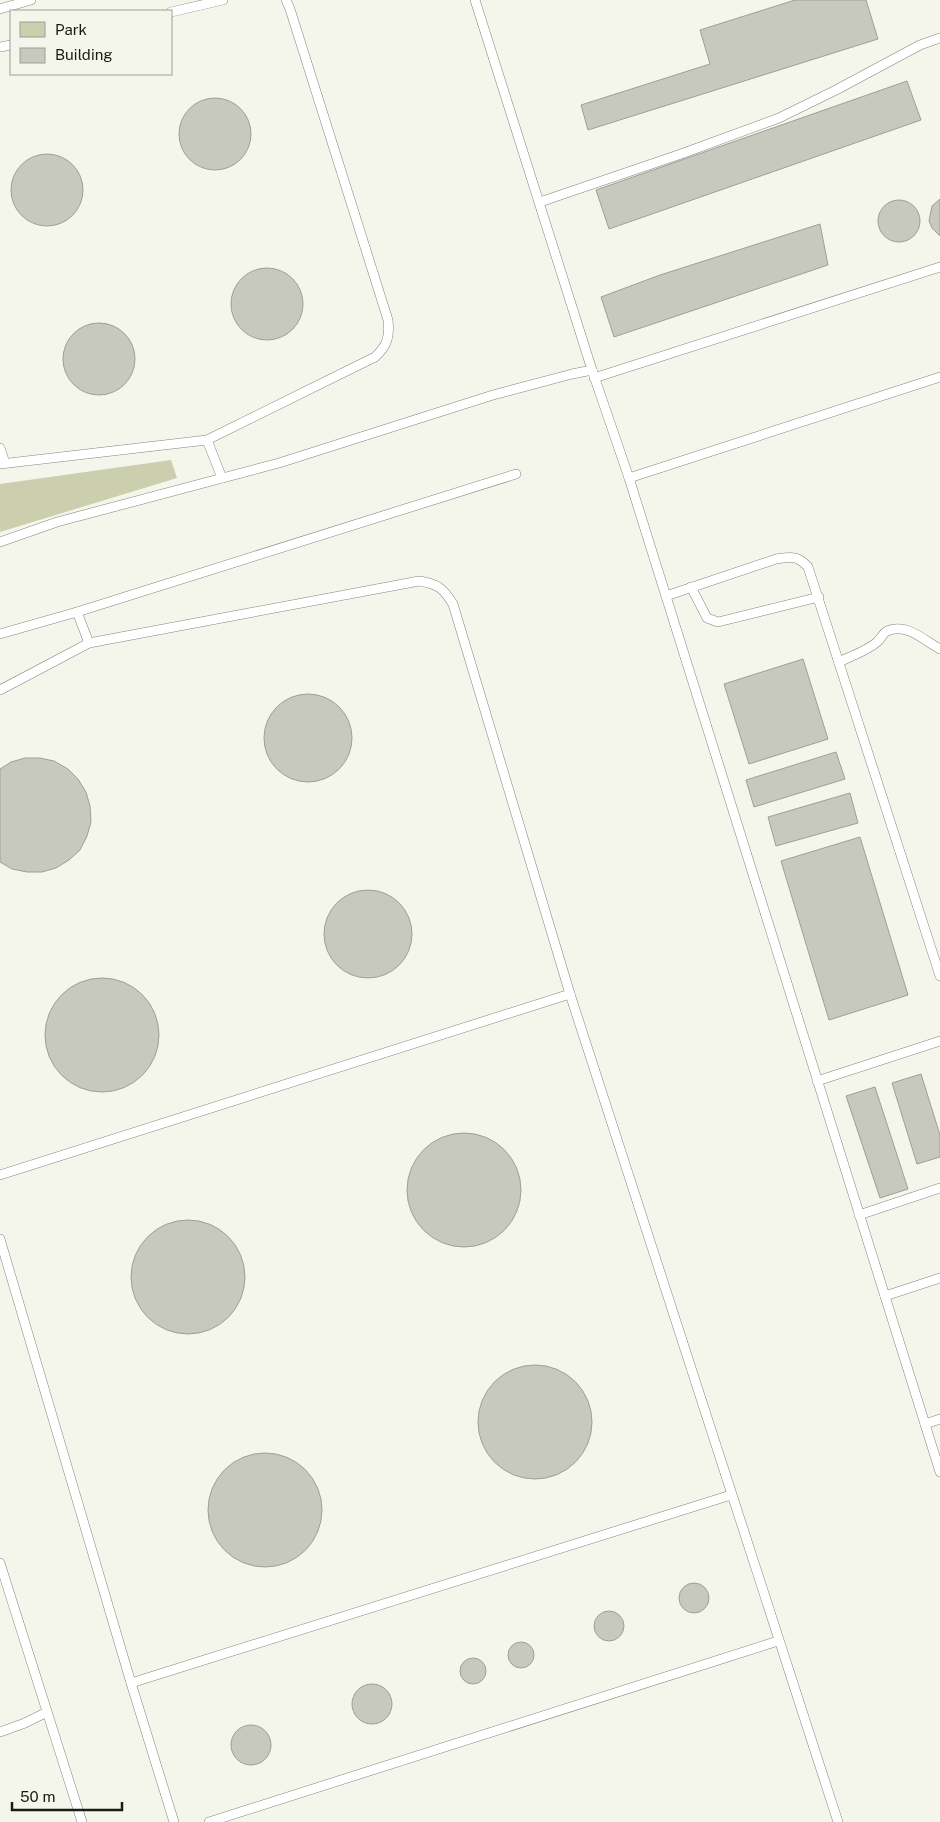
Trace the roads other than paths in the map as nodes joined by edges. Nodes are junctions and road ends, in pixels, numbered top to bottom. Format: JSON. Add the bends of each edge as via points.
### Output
{"nodes":[{"id":1,"x":31,"y":0,"type":"edge"},
{"id":2,"x":223,"y":0,"type":"edge"},
{"id":3,"x":286,"y":0,"type":"edge"},
{"id":4,"x":475,"y":0,"type":"edge"},
{"id":5,"x":0,"y":9,"type":"edge"},
{"id":6,"x":172,"y":12,"type":"edge"},
{"id":7,"x":940,"y":38,"type":"edge"},
{"id":8,"x":540,"y":202,"type":"junction"},
{"id":9,"x":940,"y":267,"type":"edge"},
{"id":10,"x":593,"y":374,"type":"junction"},
{"id":11,"x":940,"y":377,"type":"edge"},
{"id":12,"x":207,"y":440,"type":"junction"},
{"id":13,"x":0,"y":448,"type":"edge"},
{"id":14,"x":2,"y":464,"type":"edge"},
{"id":15,"x":516,"y":474,"type":"dead end"},
{"id":16,"x":222,"y":478,"type":"junction"},
{"id":17,"x":629,"y":478,"type":"junction"},
{"id":18,"x":0,"y":542,"type":"edge"},
{"id":19,"x":691,"y":587,"type":"junction"},
{"id":20,"x":666,"y":596,"type":"junction"},
{"id":21,"x":819,"y":598,"type":"junction"},
{"id":22,"x":77,"y":612,"type":"junction"},
{"id":23,"x":0,"y":634,"type":"edge"},
{"id":24,"x":89,"y":643,"type":"junction"},
{"id":25,"x":940,"y":649,"type":"edge"},
{"id":26,"x":839,"y":662,"type":"junction"},
{"id":27,"x":0,"y":690,"type":"edge"},
{"id":28,"x":940,"y":976,"type":"edge"},
{"id":29,"x":570,"y":994,"type":"junction"},
{"id":30,"x":940,"y":1041,"type":"edge"},
{"id":31,"x":817,"y":1081,"type":"junction"},
{"id":32,"x":0,"y":1175,"type":"edge"},
{"id":33,"x":940,"y":1188,"type":"edge"},
{"id":34,"x":860,"y":1215,"type":"junction"},
{"id":35,"x":0,"y":1239,"type":"edge"},
{"id":36,"x":940,"y":1278,"type":"edge"},
{"id":37,"x":885,"y":1296,"type":"junction"},
{"id":38,"x":940,"y":1419,"type":"edge"},
{"id":39,"x":925,"y":1424,"type":"junction"},
{"id":40,"x":940,"y":1472,"type":"edge"},
{"id":41,"x":731,"y":1495,"type":"junction"},
{"id":42,"x":0,"y":1563,"type":"edge"},
{"id":43,"x":778,"y":1640,"type":"junction"},
{"id":44,"x":131,"y":1683,"type":"junction"},
{"id":45,"x":46,"y":1712,"type":"junction"},
{"id":46,"x":0,"y":1732,"type":"edge"},
{"id":47,"x":82,"y":1822,"type":"edge"},
{"id":48,"x":174,"y":1822,"type":"edge"},
{"id":49,"x":209,"y":1822,"type":"edge"},
{"id":50,"x":838,"y":1822,"type":"edge"}],
"edges":[{"from":1,"to":5,"type":"lane"},
{"from":2,"to":6,"type":"lane"},
{"from":3,"to":12,"type":"lane","via":[[373,269],[389,330],[384,349],[375,357]]},
{"from":4,"to":8,"type":"lane"},
{"from":7,"to":8,"type":"lane","via":[[920,45],[779,118]]},
{"from":8,"to":10,"type":"lane"},
{"from":9,"to":10,"type":"lane"},
{"from":10,"to":16,"type":"lane","via":[[572,374],[493,395]]},
{"from":10,"to":17,"type":"lane"},
{"from":11,"to":17,"type":"lane"},
{"from":12,"to":14,"type":"lane"},
{"from":12,"to":16,"type":"lane"},
{"from":13,"to":14,"type":"lane"},
{"from":15,"to":22,"type":"lane"},
{"from":16,"to":18,"type":"lane","via":[[56,522]]},
{"from":17,"to":20,"type":"lane"},
{"from":19,"to":20,"type":"lane"},
{"from":19,"to":21,"type":"lane","via":[[707,618],[718,622]]},
{"from":19,"to":21,"type":"lane","via":[[790,557],[801,560],[808,568]]},
{"from":20,"to":31,"type":"lane"},
{"from":21,"to":26,"type":"lane"},
{"from":22,"to":23,"type":"lane"},
{"from":22,"to":24,"type":"lane"},
{"from":24,"to":27,"type":"lane"},
{"from":24,"to":29,"type":"lane","via":[[419,581],[432,583],[445,591],[453,604]]},
{"from":25,"to":26,"type":"lane","via":[[918,634],[890,630],[877,643]]},
{"from":26,"to":28,"type":"lane"},
{"from":29,"to":32,"type":"lane"},
{"from":29,"to":41,"type":"lane"},
{"from":30,"to":31,"type":"lane"},
{"from":31,"to":34,"type":"lane"},
{"from":33,"to":34,"type":"lane"},
{"from":34,"to":37,"type":"lane"},
{"from":35,"to":44,"type":"lane"},
{"from":36,"to":37,"type":"lane"},
{"from":37,"to":39,"type":"lane"},
{"from":38,"to":39,"type":"lane"},
{"from":39,"to":40,"type":"lane"},
{"from":41,"to":43,"type":"lane"},
{"from":41,"to":44,"type":"lane"},
{"from":42,"to":45,"type":"lane"},
{"from":43,"to":49,"type":"lane"},
{"from":43,"to":50,"type":"lane"},
{"from":44,"to":48,"type":"lane"},
{"from":45,"to":46,"type":"lane"},
{"from":45,"to":47,"type":"lane"}]}
